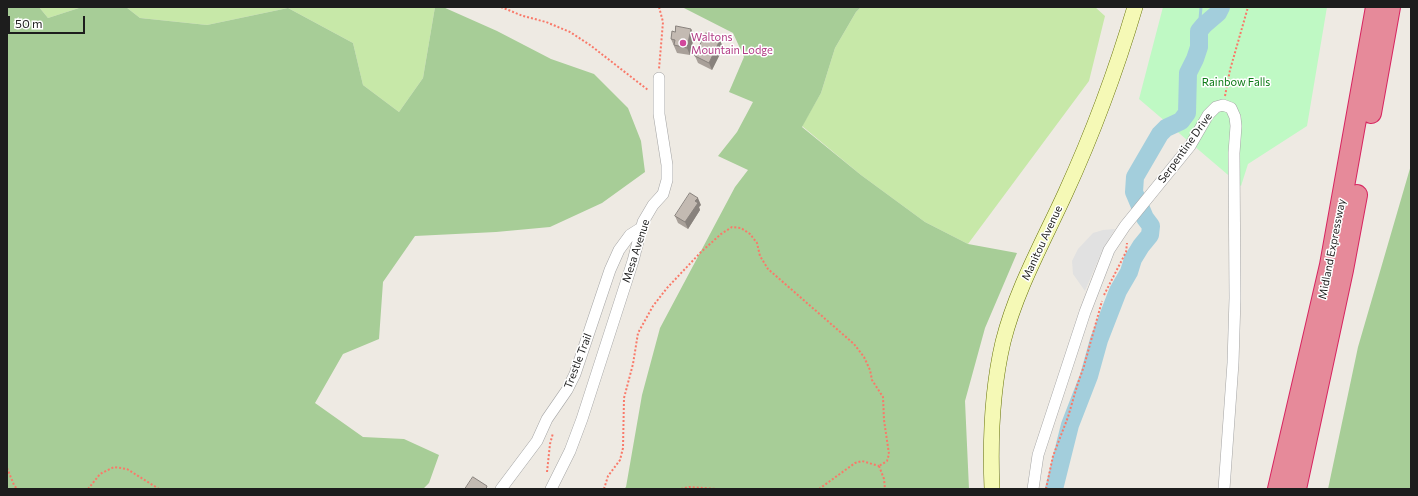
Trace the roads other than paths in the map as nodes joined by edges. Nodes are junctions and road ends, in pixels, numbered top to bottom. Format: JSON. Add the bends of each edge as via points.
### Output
{"nodes":[{"id":1,"x":1135,"y":7,"type":"edge"},
{"id":2,"x":1376,"y":7,"type":"edge"},
{"id":3,"x":1390,"y":7,"type":"edge"},
{"id":4,"x":659,"y":78,"type":"road end"},
{"id":5,"x":641,"y":228,"type":"junction"},
{"id":6,"x":501,"y":489,"type":"edge"},
{"id":7,"x":552,"y":489,"type":"edge"},
{"id":8,"x":992,"y":489,"type":"edge"},
{"id":9,"x":1033,"y":489,"type":"edge"},
{"id":10,"x":1224,"y":489,"type":"edge"},
{"id":11,"x":1278,"y":489,"type":"edge"},
{"id":12,"x":1296,"y":489,"type":"edge"}],
"edges":[{"from":1,"to":8,"type":"main road","name":"Manitou Avenue","via":[[1118,62],[1085,148],[1017,299],[1004,340],[994,401]]},
{"from":2,"to":11,"type":"highway","name":"Midland Expressway","via":[[1330,265]]},
{"from":3,"to":12,"type":"highway","name":"Midland Expressway","via":[[1343,270]]},
{"from":4,"to":5,"type":"street","name":"Mesa Avenue","via":[[667,180],[663,194]]},
{"from":5,"to":6,"type":"street","name":"Trestle Trail","via":[[630,235],[619,250],[567,390],[536,441]]},
{"from":5,"to":7,"type":"street","name":"Mesa Avenue","via":[[633,261],[582,419]]},
{"from":9,"to":10,"type":"street","name":"Serpentine Drive","via":[[1038,455],[1085,312],[1109,250],[1125,226],[1190,146],[1208,115],[1216,107],[1223,105],[1231,108],[1236,126],[1233,363]]}]}
